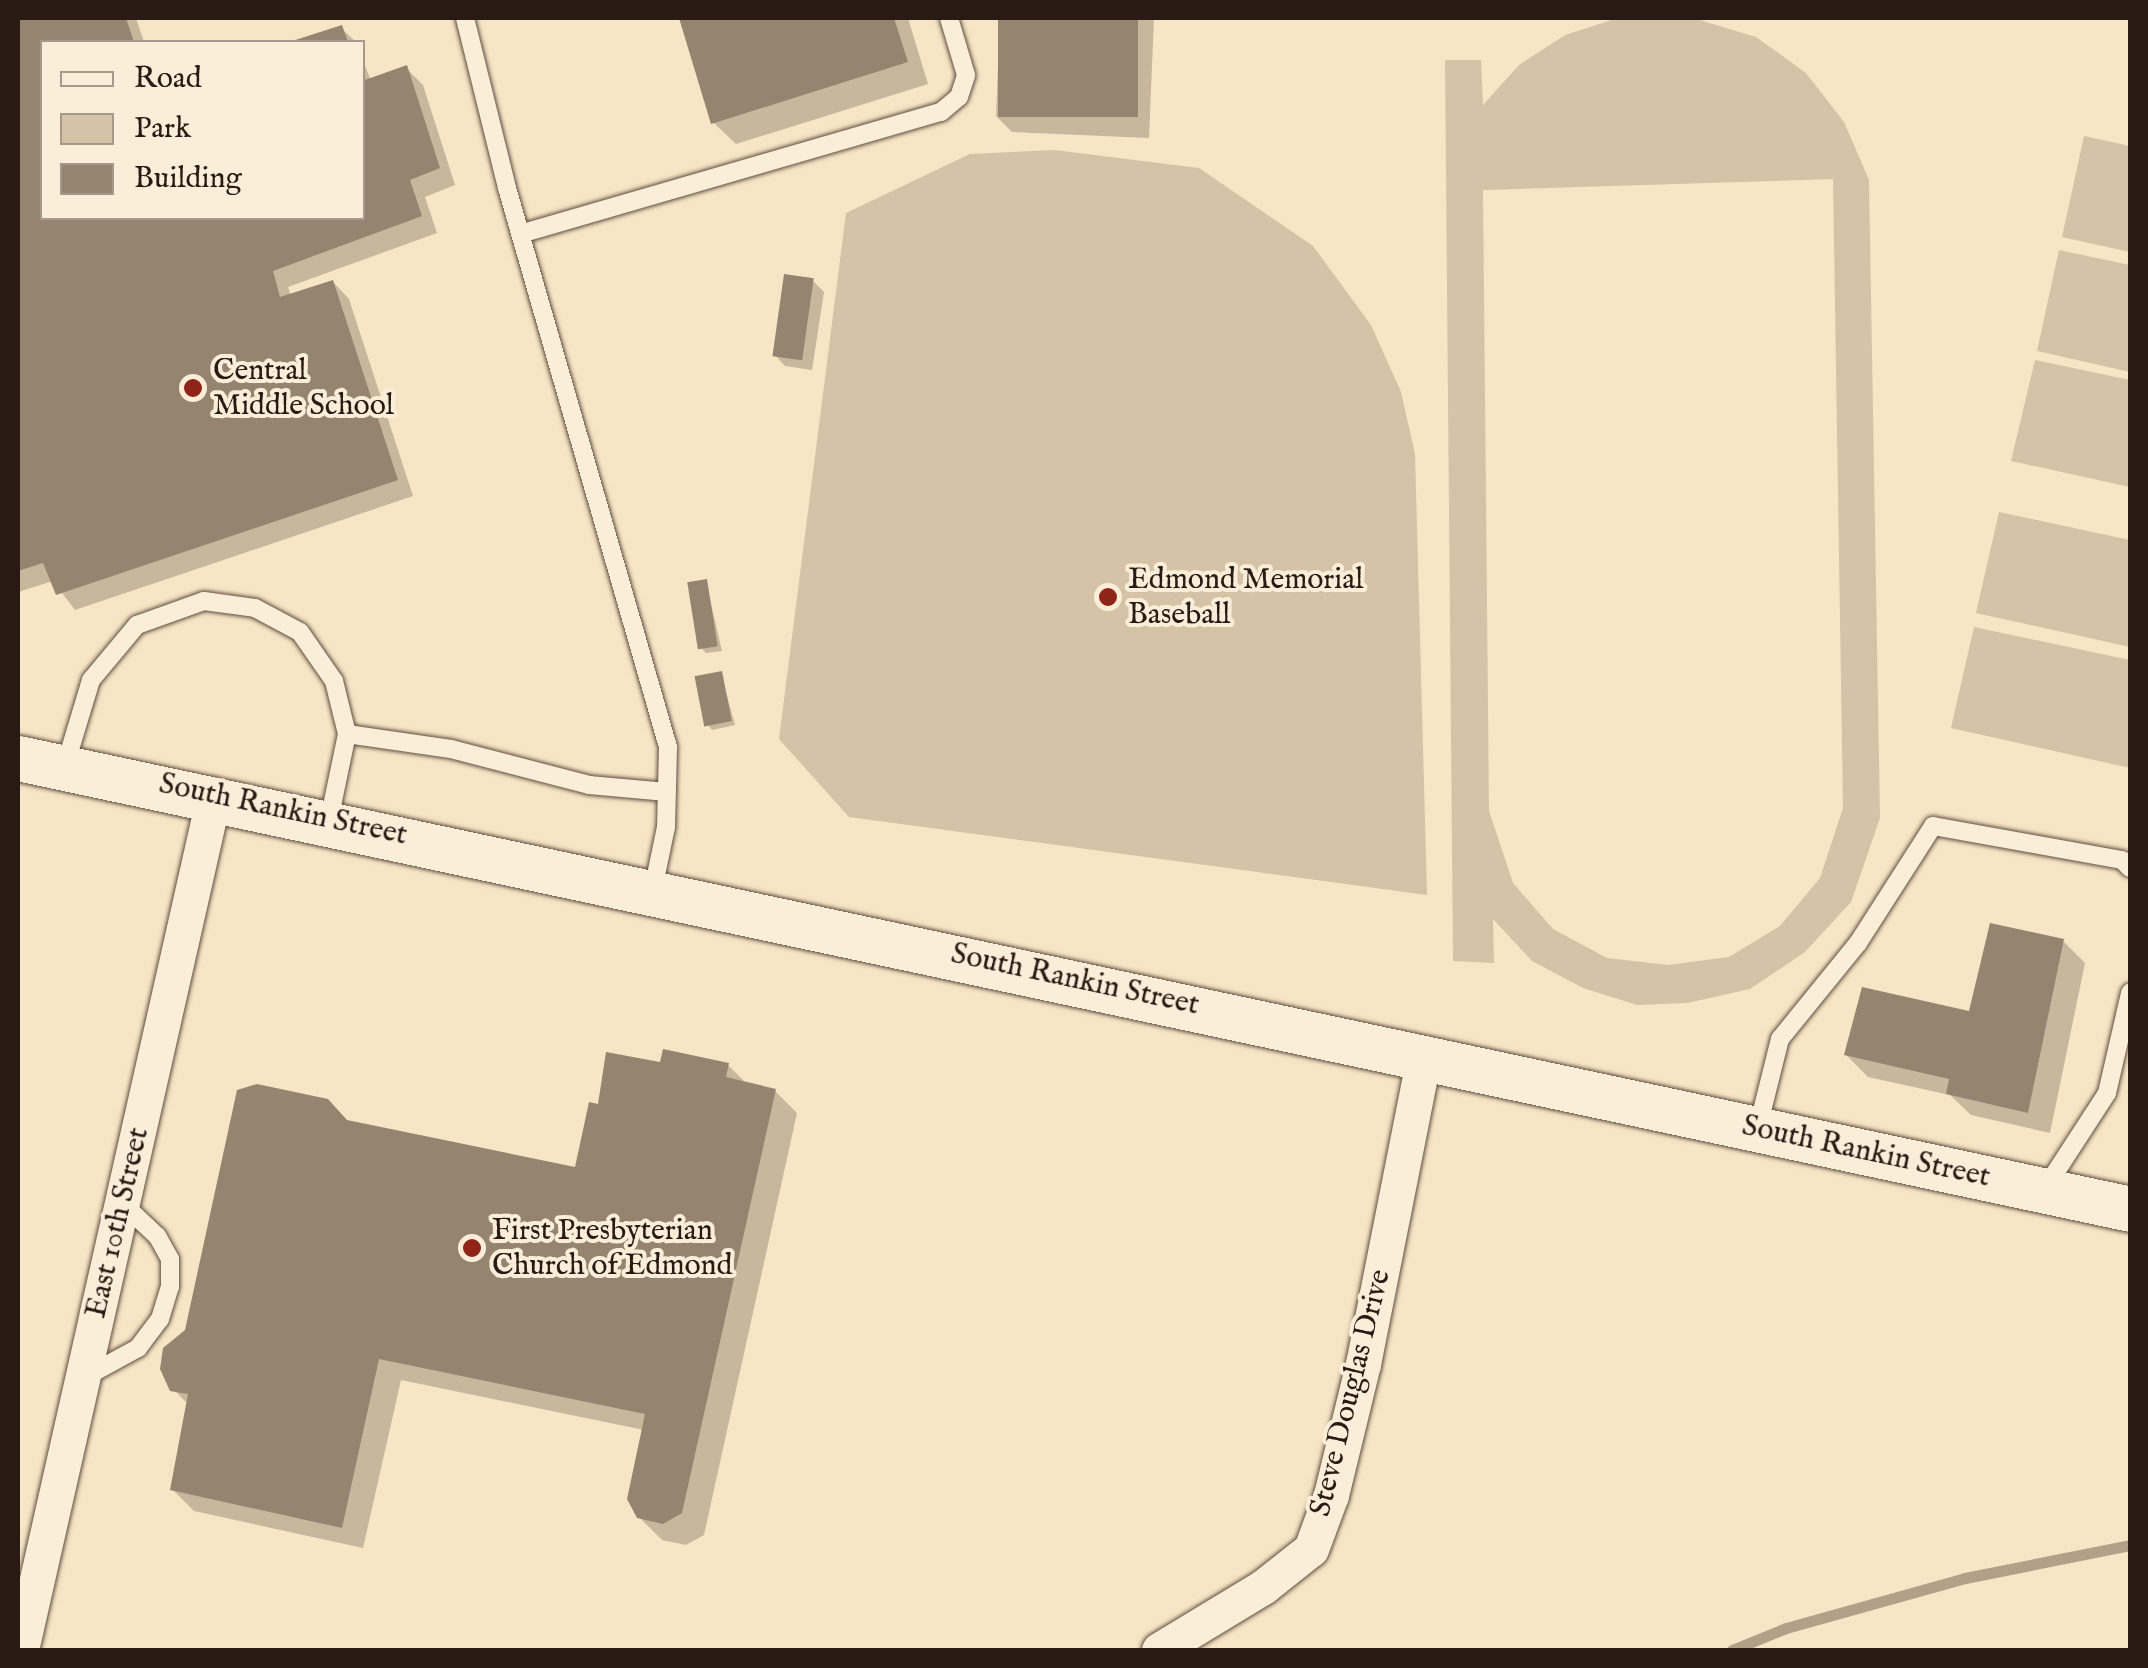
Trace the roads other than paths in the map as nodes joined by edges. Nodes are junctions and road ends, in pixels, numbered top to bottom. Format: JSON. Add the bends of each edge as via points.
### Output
{"nodes":[{"id":1,"x":465,"y":18,"type":"edge"},
{"id":2,"x":949,"y":18,"type":"edge"},
{"id":3,"x":520,"y":234,"type":"junction"},
{"id":4,"x":347,"y":734,"type":"junction"},
{"id":5,"x":18,"y":758,"type":"edge"},
{"id":6,"x":65,"y":766,"type":"junction"},
{"id":7,"x":667,"y":792,"type":"junction"},
{"id":8,"x":214,"y":794,"type":"junction"},
{"id":9,"x":329,"y":820,"type":"junction"},
{"id":10,"x":2130,"y":868,"type":"edge"},
{"id":11,"x":654,"y":890,"type":"junction"},
{"id":12,"x":2130,"y":993,"type":"edge"},
{"id":13,"x":1424,"y":1056,"type":"junction"},
{"id":14,"x":1758,"y":1128,"type":"junction"},
{"id":15,"x":2044,"y":1190,"type":"junction"},
{"id":16,"x":122,"y":1203,"type":"junction"},
{"id":17,"x":2130,"y":1209,"type":"edge"},
{"id":18,"x":83,"y":1379,"type":"junction"},
{"id":19,"x":21,"y":1650,"type":"edge"},
{"id":20,"x":1159,"y":1650,"type":"edge"}],
"edges":[{"from":1,"to":3,"type":"lane"},
{"from":2,"to":3,"type":"lane","via":[[966,75],[959,97],[941,112]]},
{"from":3,"to":7,"type":"lane","via":[[668,747]]},
{"from":4,"to":6,"type":"lane","via":[[334,682],[300,632],[255,608],[204,601],[158,614],[124,637],[91,680]]},
{"from":4,"to":7,"type":"lane","via":[[451,749],[589,785]]},
{"from":4,"to":9,"type":"lane"},
{"from":5,"to":6,"type":"street","name":"South Rankin Street"},
{"from":6,"to":8,"type":"street","name":"South Rankin Street"},
{"from":7,"to":11,"type":"lane"},
{"from":8,"to":9,"type":"street","name":"South Rankin Street"},
{"from":8,"to":16,"type":"street","name":"East 10th Street"},
{"from":9,"to":11,"type":"street","name":"South Rankin Street"},
{"from":10,"to":14,"type":"lane","via":[[2122,860],[1932,826],[1858,943],[1780,1039]]},
{"from":11,"to":13,"type":"street","name":"South Rankin Street"},
{"from":12,"to":15,"type":"lane","via":[[2107,1092]]},
{"from":13,"to":14,"type":"street","name":"South Rankin Street"},
{"from":13,"to":20,"type":"street","name":"Steve Douglas Drive","via":[[1363,1364],[1311,1549],[1262,1588]]},
{"from":14,"to":15,"type":"street","name":"South Rankin Street"},
{"from":15,"to":17,"type":"street","name":"South Rankin Street"},
{"from":16,"to":18,"type":"street","name":"East 10th Street"},
{"from":16,"to":18,"type":"lane","via":[[158,1236],[170,1259],[170,1286],[160,1319],[138,1348]]},
{"from":18,"to":19,"type":"street","name":"East 10th Street"}]}
